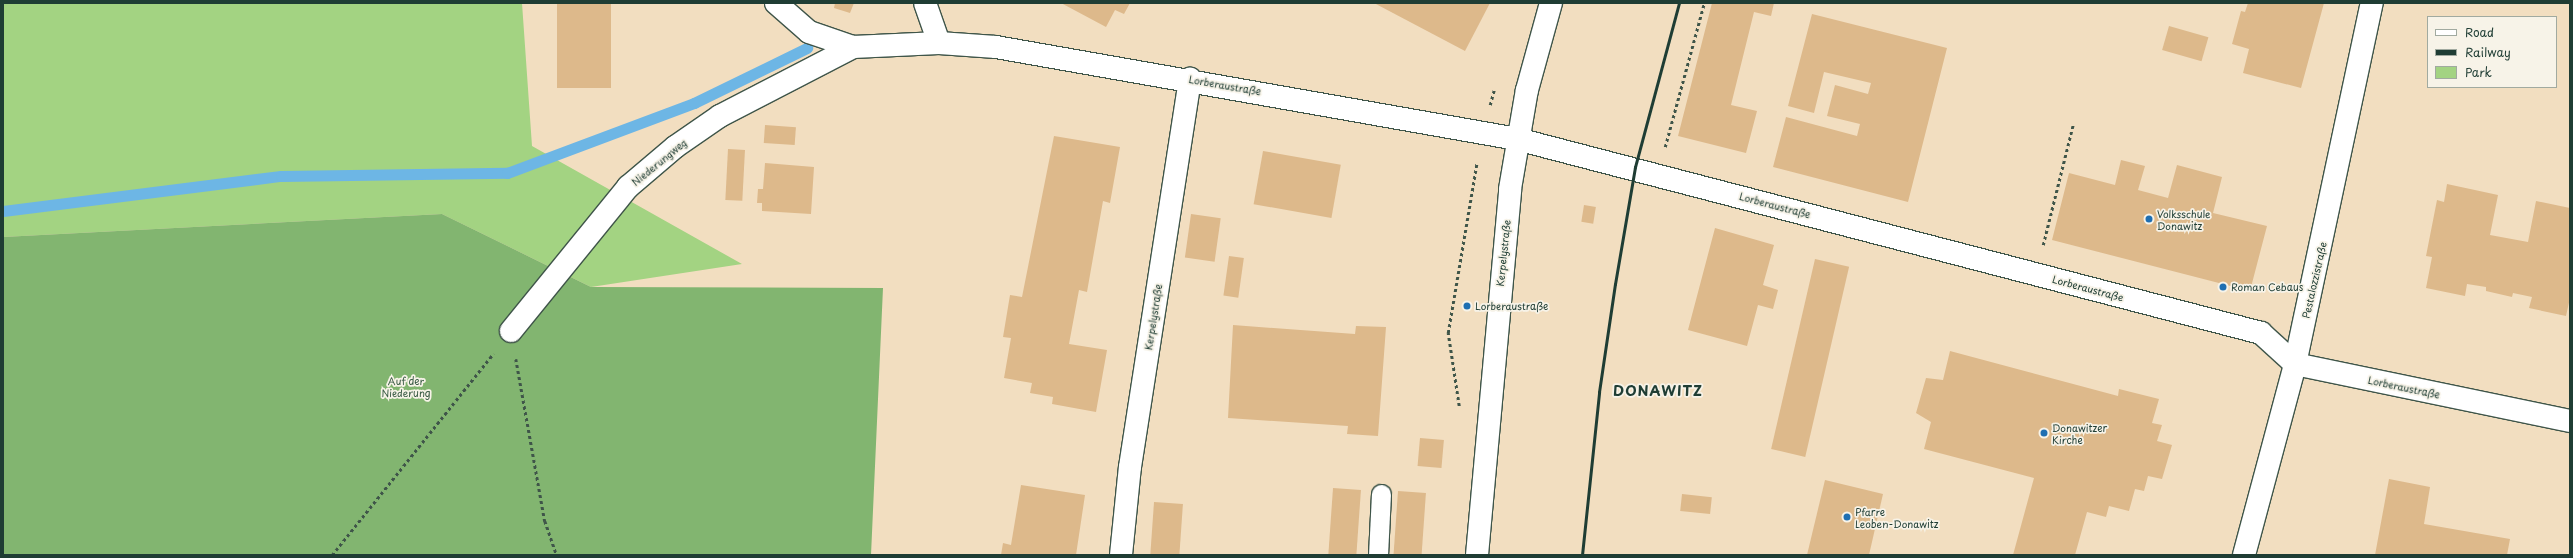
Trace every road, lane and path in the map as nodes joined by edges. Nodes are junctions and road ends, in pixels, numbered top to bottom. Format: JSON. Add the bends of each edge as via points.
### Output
{"nodes":[{"id":1,"x":776,"y":3,"type":"edge"},
{"id":2,"x":925,"y":3,"type":"edge"},
{"id":3,"x":1551,"y":3,"type":"edge"},
{"id":4,"x":1704,"y":3,"type":"edge"},
{"id":5,"x":2372,"y":3,"type":"edge"},
{"id":6,"x":939,"y":43,"type":"junction"},
{"id":7,"x":853,"y":47,"type":"junction"},
{"id":8,"x":1190,"y":79,"type":"junction"},
{"id":9,"x":1495,"y":86,"type":"dead end"},
{"id":10,"x":2074,"y":125,"type":"dead end"},
{"id":11,"x":1482,"y":132,"type":"junction"},
{"id":12,"x":1517,"y":139,"type":"junction"},
{"id":13,"x":1658,"y":174,"type":"junction"},
{"id":14,"x":2036,"y":274,"type":"junction"},
{"id":15,"x":511,"y":331,"type":"junction"},
{"id":16,"x":2295,"y":364,"type":"junction"},
{"id":17,"x":1458,"y":414,"type":"dead end"},
{"id":18,"x":2570,"y":421,"type":"edge"},
{"id":19,"x":1381,"y":494,"type":"dead end"},
{"id":20,"x":332,"y":555,"type":"edge"},
{"id":21,"x":557,"y":555,"type":"edge"},
{"id":22,"x":1121,"y":555,"type":"edge"},
{"id":23,"x":1378,"y":555,"type":"edge"},
{"id":24,"x":1477,"y":555,"type":"edge"},
{"id":25,"x":2244,"y":555,"type":"edge"}],
"edges":[{"from":1,"to":7,"type":"street","name":"Niederungweg","via":[[809,32]]},
{"from":2,"to":6,"type":"street"},
{"from":3,"to":12,"type":"street","name":"Kerpelystraße"},
{"from":4,"to":13,"type":"path"},
{"from":5,"to":16,"type":"street","name":"Pestalozzistraße"},
{"from":6,"to":7,"type":"street","name":"Niederungweg"},
{"from":6,"to":8,"type":"street","name":"Lorberaustraße","via":[[996,47]]},
{"from":7,"to":15,"type":"street","name":"Niederungweg","via":[[720,116],[669,152],[628,187]]},
{"from":8,"to":11,"type":"street","name":"Lorberaustraße"},
{"from":8,"to":22,"type":"street","name":"Kerpelystraße","via":[[1130,467]]},
{"from":9,"to":11,"type":"path"},
{"from":10,"to":14,"type":"path"},
{"from":11,"to":12,"type":"street","name":"Lorberaustraße"},
{"from":11,"to":17,"type":"path","via":[[1448,332]]},
{"from":12,"to":13,"type":"street","name":"Lorberaustraße"},
{"from":12,"to":24,"type":"street","name":"Kerpelystraße","via":[[1496,311]]},
{"from":13,"to":14,"type":"street","name":"Lorberaustraße"},
{"from":14,"to":16,"type":"street","name":"Lorberaustraße","via":[[2261,333]]},
{"from":15,"to":20,"type":"path"},
{"from":15,"to":21,"type":"path","via":[[545,521]]},
{"from":16,"to":18,"type":"street","name":"Lorberaustraße"},
{"from":16,"to":25,"type":"street","name":"Pestalozzistraße"},
{"from":19,"to":23,"type":"lane"}]}
